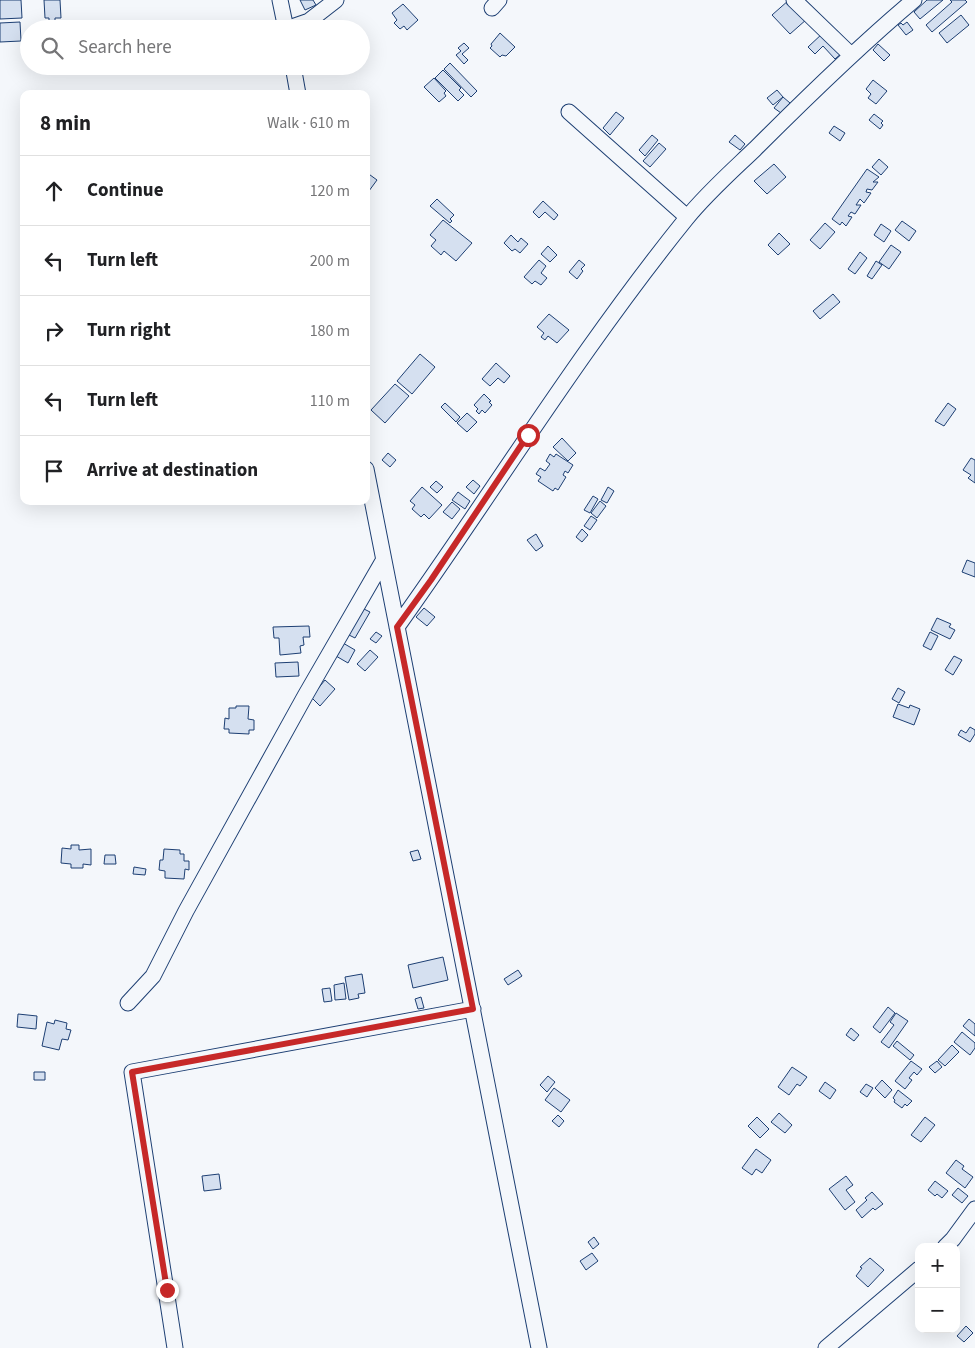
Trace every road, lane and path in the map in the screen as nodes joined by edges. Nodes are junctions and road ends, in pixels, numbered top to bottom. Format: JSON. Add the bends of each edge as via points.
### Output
{"nodes":[{"id":1,"x":280,"y":0,"type":"edge"},
{"id":2,"x":336,"y":0,"type":"edge"},
{"id":3,"x":794,"y":0,"type":"edge"},
{"id":4,"x":914,"y":0,"type":"edge"},
{"id":5,"x":284,"y":20,"type":"edge"},
{"id":6,"x":310,"y":20,"type":"edge"},
{"id":7,"x":850,"y":55,"type":"junction"},
{"id":8,"x":295,"y":75,"type":"edge"},
{"id":9,"x":297,"y":90,"type":"edge"},
{"id":10,"x":569,"y":112,"type":"dead end"},
{"id":11,"x":688,"y":217,"type":"junction"},
{"id":12,"x":370,"y":491,"type":"edge"},
{"id":13,"x":383,"y":561,"type":"junction"},
{"id":14,"x":397,"y":627,"type":"junction"},
{"id":15,"x":128,"y":1003,"type":"dead end"},
{"id":16,"x":473,"y":1009,"type":"junction"},
{"id":17,"x":975,"y":1209,"type":"edge"},
{"id":18,"x":949,"y":1243,"type":"edge"},
{"id":19,"x":915,"y":1272,"type":"edge"},
{"id":20,"x":175,"y":1348,"type":"edge"},
{"id":21,"x":539,"y":1348,"type":"edge"},
{"id":22,"x":826,"y":1348,"type":"edge"}],
"edges":[{"from":1,"to":5,"type":"street"},
{"from":2,"to":6,"type":"street"},
{"from":3,"to":7,"type":"street"},
{"from":4,"to":7,"type":"street"},
{"from":7,"to":11,"type":"street"},
{"from":8,"to":9,"type":"street"},
{"from":10,"to":11,"type":"street"},
{"from":11,"to":14,"type":"street","via":[[528,435]]},
{"from":12,"to":13,"type":"street"},
{"from":13,"to":14,"type":"street"},
{"from":13,"to":15,"type":"street","via":[[305,696],[153,976]]},
{"from":14,"to":16,"type":"street"},
{"from":16,"to":20,"type":"street","via":[[132,1072]]},
{"from":16,"to":21,"type":"street"},
{"from":17,"to":18,"type":"street"},
{"from":19,"to":22,"type":"street"}]}
